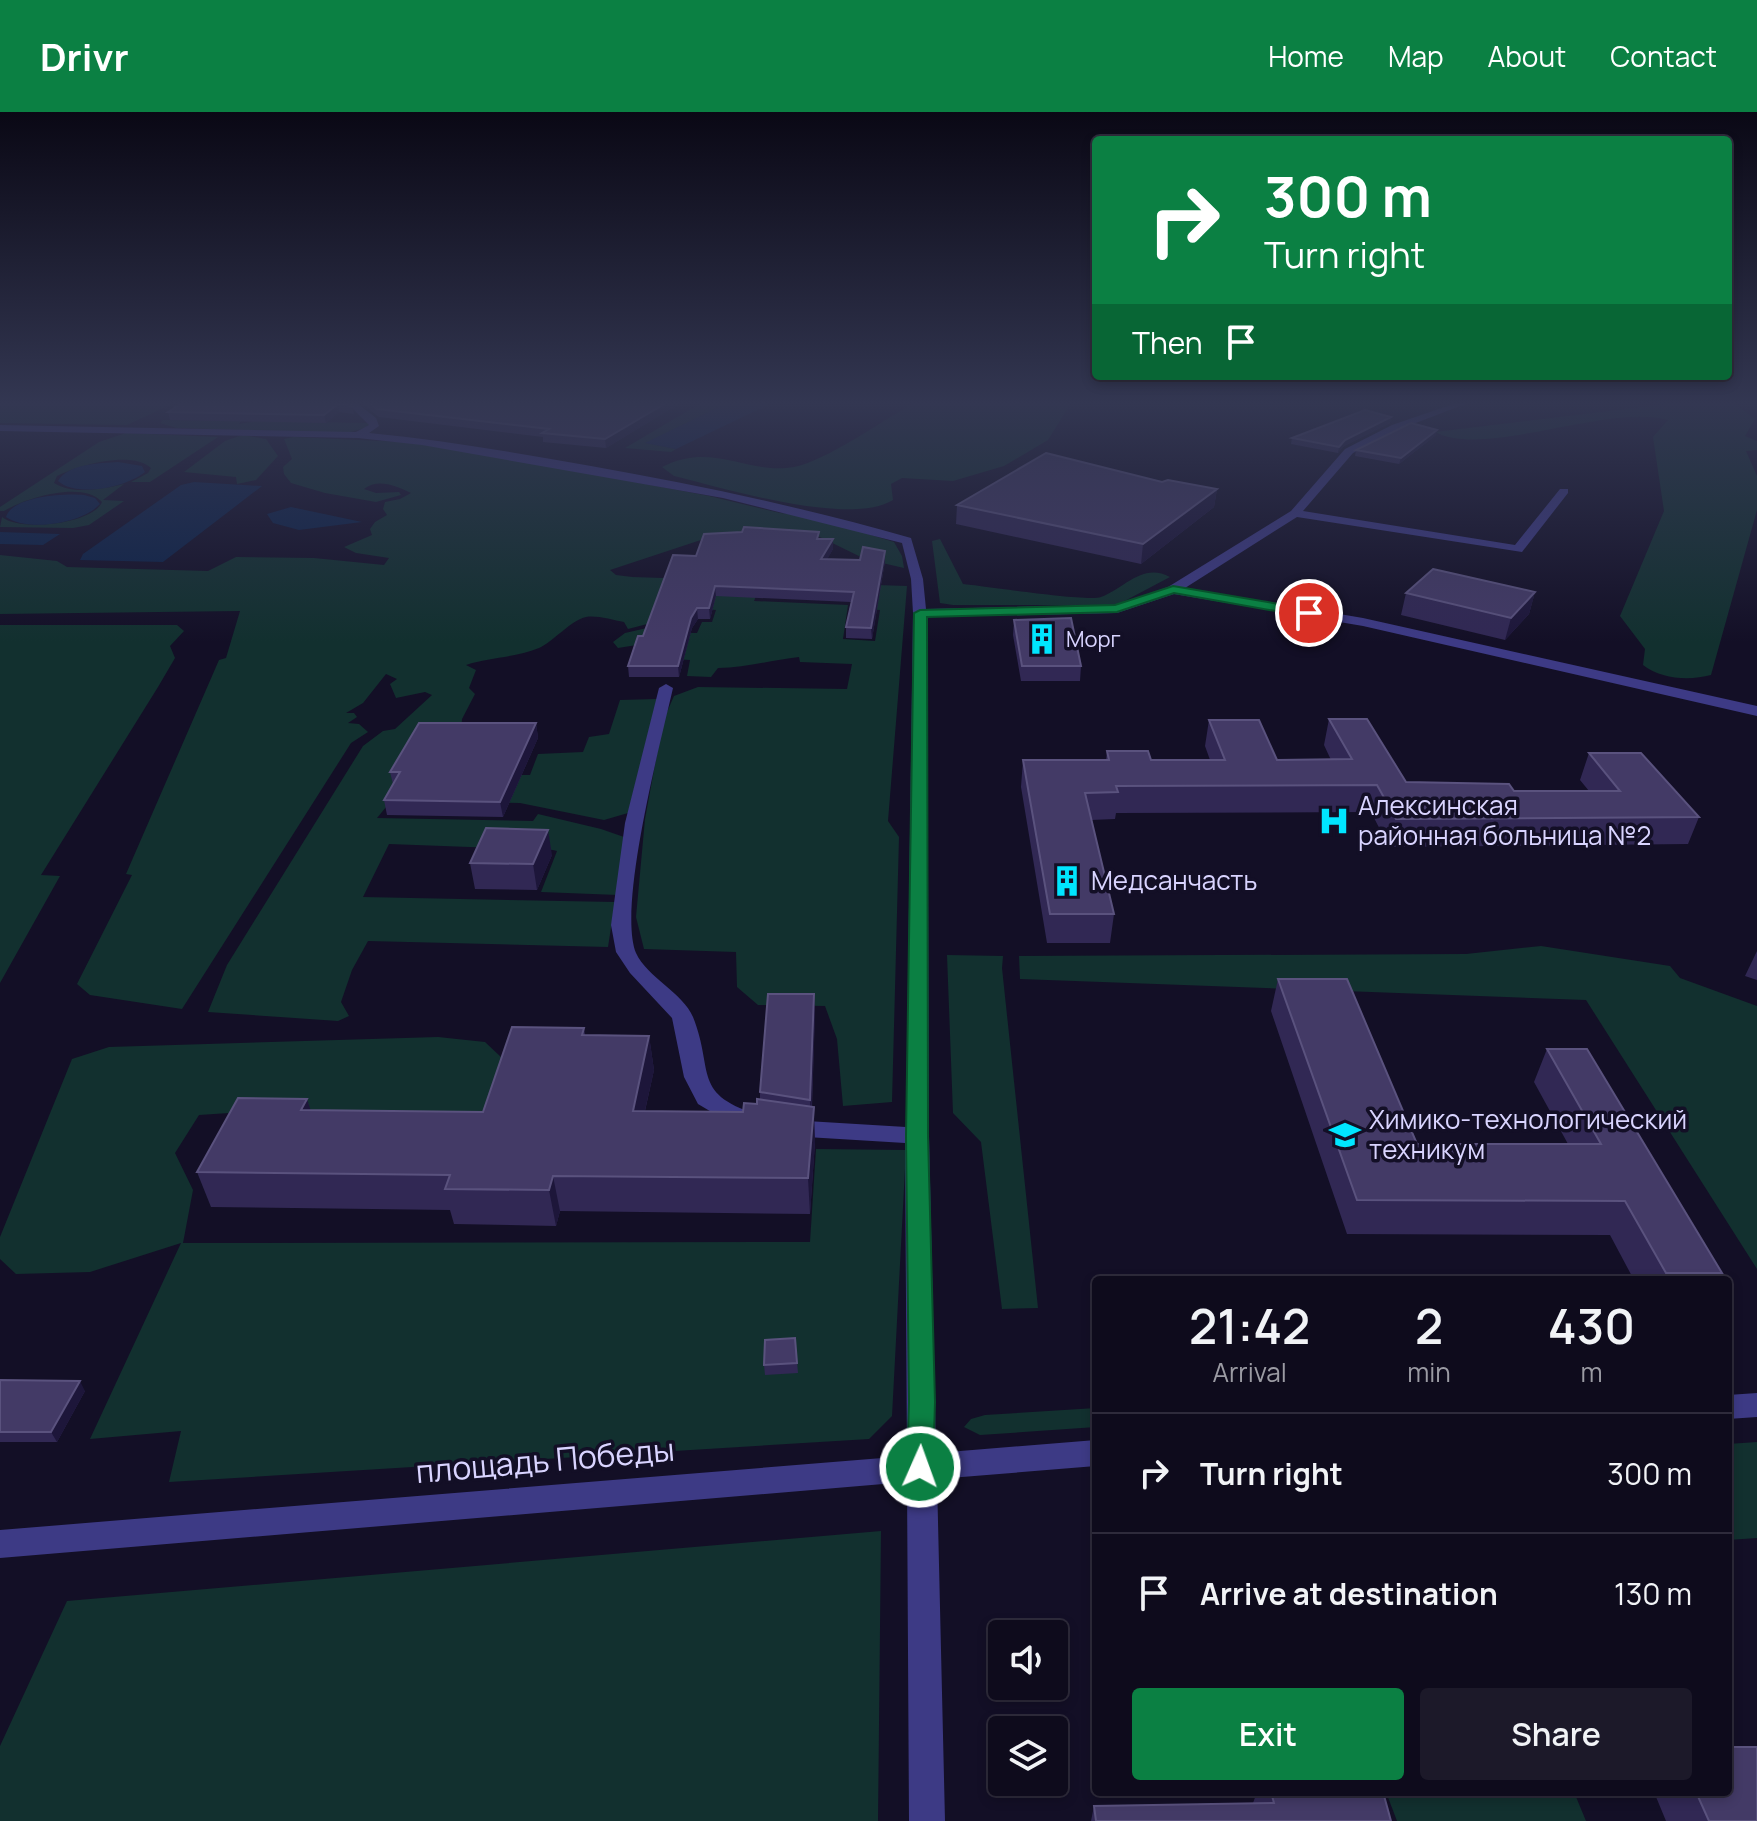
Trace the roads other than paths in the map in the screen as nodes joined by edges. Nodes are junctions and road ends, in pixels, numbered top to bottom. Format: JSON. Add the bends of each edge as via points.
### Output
{"nodes":[{"id":1,"x":663,"y":483,"type":"edge"},
{"id":2,"x":1321,"y":483,"type":"edge"},
{"id":3,"x":1564,"y":491,"type":"dead end"},
{"id":4,"x":1295,"y":513,"type":"junction"},
{"id":5,"x":1173,"y":590,"type":"junction"},
{"id":6,"x":920,"y":613,"type":"junction"},
{"id":7,"x":666,"y":688,"type":"dead end"},
{"id":8,"x":1757,"y":711,"type":"edge"},
{"id":9,"x":917,"y":1136,"type":"junction"},
{"id":10,"x":1757,"y":1405,"type":"edge"},
{"id":11,"x":1732,"y":1407,"type":"edge"},
{"id":12,"x":1092,"y":1453,"type":"edge"},
{"id":13,"x":920,"y":1467,"type":"junction"},
{"id":14,"x":0,"y":1544,"type":"edge"},
{"id":15,"x":927,"y":1821,"type":"edge"}],
"edges":[{"from":1,"to":6,"type":"street","via":[[826,516],[907,541]]},
{"from":2,"to":4,"type":"street"},
{"from":3,"to":4,"type":"street","via":[[1518,549]]},
{"from":4,"to":5,"type":"street"},
{"from":5,"to":6,"type":"street","via":[[1117,609]]},
{"from":5,"to":8,"type":"street","via":[[1363,622]]},
{"from":6,"to":9,"type":"street"},
{"from":7,"to":9,"type":"street","via":[[634,823],[621,925],[626,952],[637,969],[682,1016],[695,1077],[706,1099],[738,1117],[782,1128]]},
{"from":9,"to":13,"type":"street"},
{"from":10,"to":11,"type":"street"},
{"from":12,"to":13,"type":"street","name":"площадь Победы"},
{"from":13,"to":14,"type":"street","name":"площадь Победы"},
{"from":13,"to":15,"type":"street"}]}
